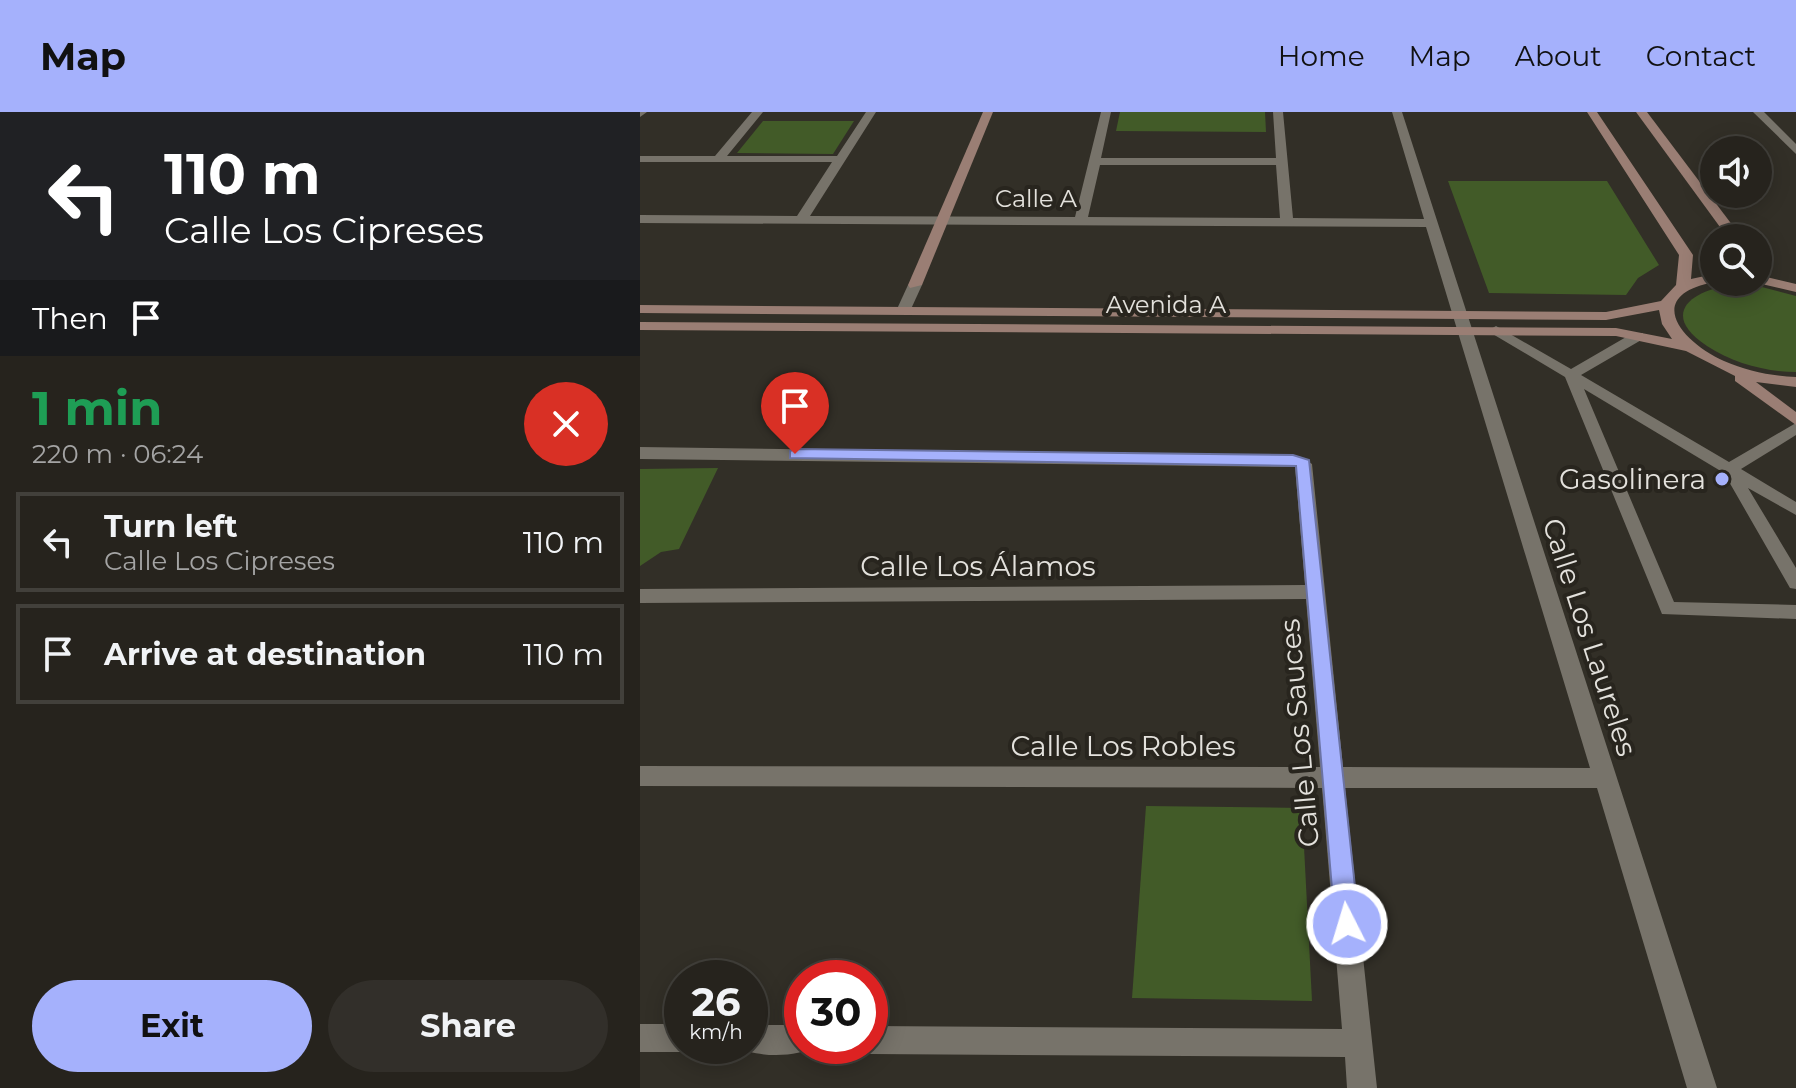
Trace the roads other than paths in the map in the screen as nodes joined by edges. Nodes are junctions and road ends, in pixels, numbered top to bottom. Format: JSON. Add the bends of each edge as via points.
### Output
{"nodes":[{"id":1,"x":758,"y":112,"type":"edge"},
{"id":2,"x":871,"y":112,"type":"edge"},
{"id":3,"x":988,"y":112,"type":"edge"},
{"id":4,"x":1106,"y":112,"type":"edge"},
{"id":5,"x":1278,"y":112,"type":"edge"},
{"id":6,"x":1397,"y":112,"type":"edge"},
{"id":7,"x":1592,"y":112,"type":"edge"},
{"id":8,"x":1641,"y":112,"type":"edge"},
{"id":9,"x":1758,"y":112,"type":"edge"},
{"id":10,"x":1796,"y":151,"type":"edge"},
{"id":11,"x":640,"y":159,"type":"edge"},
{"id":12,"x":718,"y":159,"type":"junction"},
{"id":13,"x":840,"y":159,"type":"junction"},
{"id":14,"x":1095,"y":161,"type":"junction"},
{"id":15,"x":1282,"y":162,"type":"junction"},
{"id":16,"x":640,"y":219,"type":"edge"},
{"id":17,"x":801,"y":220,"type":"junction"},
{"id":18,"x":942,"y":220,"type":"junction"},
{"id":19,"x":1081,"y":221,"type":"junction"},
{"id":20,"x":1287,"y":222,"type":"junction"},
{"id":21,"x":1432,"y":223,"type":"junction"},
{"id":22,"x":1725,"y":224,"type":"edge"},
{"id":23,"x":1772,"y":272,"type":"edge"},
{"id":24,"x":1700,"y":281,"type":"edge"},
{"id":25,"x":1772,"y":282,"type":"edge"},
{"id":26,"x":1683,"y":285,"type":"junction"},
{"id":27,"x":1793,"y":286,"type":"edge"},
{"id":28,"x":1665,"y":305,"type":"junction"},
{"id":29,"x":640,"y":309,"type":"edge"},
{"id":30,"x":904,"y":309,"type":"junction"},
{"id":31,"x":1462,"y":322,"type":"junction"},
{"id":32,"x":640,"y":326,"type":"edge"},
{"id":33,"x":1496,"y":330,"type":"junction"},
{"id":34,"x":1638,"y":336,"type":"junction"},
{"id":35,"x":1691,"y":348,"type":"junction"},
{"id":36,"x":1721,"y":365,"type":"junction"},
{"id":37,"x":1571,"y":375,"type":"junction"},
{"id":38,"x":1796,"y":382,"type":"edge"},
{"id":39,"x":1796,"y":420,"type":"edge"},
{"id":40,"x":1796,"y":428,"type":"edge"},
{"id":41,"x":640,"y":453,"type":"edge"},
{"id":42,"x":1730,"y":469,"type":"junction"},
{"id":43,"x":1796,"y":509,"type":"edge"},
{"id":44,"x":1796,"y":583,"type":"edge"},
{"id":45,"x":1316,"y":592,"type":"junction"},
{"id":46,"x":640,"y":596,"type":"edge"},
{"id":47,"x":1796,"y":612,"type":"edge"},
{"id":48,"x":1333,"y":775,"type":"junction"},
{"id":49,"x":640,"y":776,"type":"edge"},
{"id":50,"x":1605,"y":778,"type":"junction"},
{"id":51,"x":640,"y":1038,"type":"edge"},
{"id":52,"x":664,"y":1038,"type":"edge"},
{"id":53,"x":888,"y":1040,"type":"edge"},
{"id":54,"x":1358,"y":1043,"type":"junction"},
{"id":55,"x":1362,"y":1088,"type":"edge"},
{"id":56,"x":1702,"y":1088,"type":"edge"}],
"edges":[{"from":1,"to":12,"type":"street"},
{"from":2,"to":13,"type":"street"},
{"from":3,"to":18,"type":"street"},
{"from":4,"to":14,"type":"street"},
{"from":5,"to":15,"type":"street"},
{"from":6,"to":21,"type":"street","name":"Calle Los Laureles"},
{"from":7,"to":26,"type":"street","via":[[1686,255]]},
{"from":8,"to":22,"type":"street"},
{"from":9,"to":10,"type":"street"},
{"from":11,"to":12,"type":"street"},
{"from":12,"to":13,"type":"street"},
{"from":13,"to":17,"type":"street"},
{"from":14,"to":15,"type":"street"},
{"from":14,"to":19,"type":"street"},
{"from":15,"to":20,"type":"street"},
{"from":16,"to":17,"type":"street","name":"Calle A"},
{"from":17,"to":18,"type":"street","name":"Calle A"},
{"from":18,"to":19,"type":"street","name":"Calle A"},
{"from":18,"to":30,"type":"street"},
{"from":19,"to":20,"type":"street","name":"Calle A"},
{"from":20,"to":21,"type":"street","name":"Calle A"},
{"from":21,"to":31,"type":"street","name":"Calle Los Laureles"},
{"from":23,"to":27,"type":"street"},
{"from":24,"to":26,"type":"street"},
{"from":25,"to":27,"type":"street"},
{"from":26,"to":28,"type":"street"},
{"from":28,"to":31,"type":"street","name":"Avenida A","via":[[1606,316]]},
{"from":28,"to":35,"type":"street","via":[[1674,334]]},
{"from":29,"to":30,"type":"street","name":"Avenida A"},
{"from":30,"to":31,"type":"street","name":"Avenida A"},
{"from":31,"to":32,"type":"street","name":"Avenida A"},
{"from":31,"to":33,"type":"street","name":"Avenida A"},
{"from":31,"to":50,"type":"street","name":"Calle Los Laureles"},
{"from":33,"to":34,"type":"street","name":"Avenida A"},
{"from":33,"to":37,"type":"lane"},
{"from":34,"to":35,"type":"street","name":"Avenida A"},
{"from":34,"to":37,"type":"lane"},
{"from":35,"to":36,"type":"street"},
{"from":36,"to":38,"type":"street"},
{"from":36,"to":39,"type":"street"},
{"from":37,"to":42,"type":"lane"},
{"from":37,"to":47,"type":"lane","via":[[1668,609]]},
{"from":40,"to":42,"type":"lane"},
{"from":41,"to":45,"type":"street","name":"Calle Los Sauces","via":[[1300,461],[1305,468]]},
{"from":42,"to":43,"type":"lane"},
{"from":42,"to":44,"type":"lane"},
{"from":45,"to":46,"type":"street","name":"Calle Los Álamos"},
{"from":45,"to":48,"type":"street","name":"Calle Los Sauces"},
{"from":48,"to":49,"type":"street","name":"Calle Los Robles"},
{"from":48,"to":50,"type":"street","name":"Calle Los Robles"},
{"from":48,"to":54,"type":"street","name":"Calle Los Sauces"},
{"from":50,"to":56,"type":"street","name":"Calle Los Laureles"},
{"from":51,"to":52,"type":"street"},
{"from":53,"to":54,"type":"street"},
{"from":54,"to":55,"type":"street","name":"Calle Los Sauces"}]}
